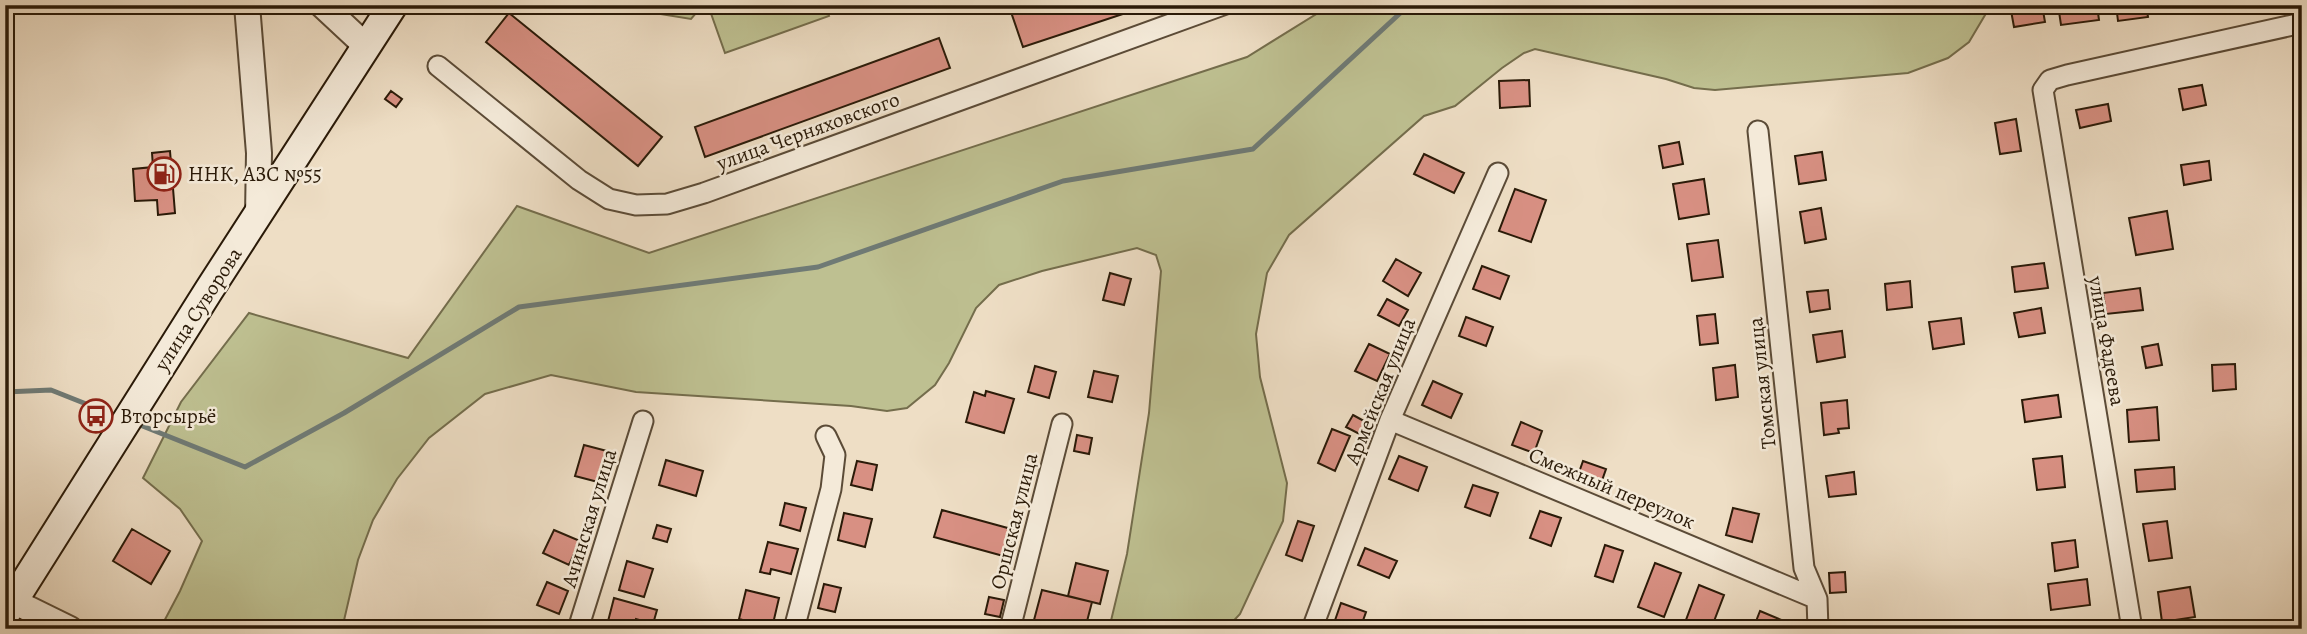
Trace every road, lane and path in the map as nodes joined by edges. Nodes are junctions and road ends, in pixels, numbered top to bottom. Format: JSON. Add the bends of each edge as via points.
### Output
{"nodes":[{"id":1,"x":247,"y":5,"type":"edge"},
{"id":2,"x":322,"y":5,"type":"edge"},
{"id":3,"x":393,"y":5,"type":"edge"},
{"id":4,"x":1223,"y":5,"type":"edge"},
{"id":5,"x":2302,"y":23,"type":"edge"},
{"id":6,"x":366,"y":46,"type":"junction"},
{"id":7,"x":438,"y":66,"type":"dead end"},
{"id":8,"x":1758,"y":131,"type":"dead end"},
{"id":9,"x":1498,"y":173,"type":"dead end"},
{"id":10,"x":258,"y":215,"type":"junction"},
{"id":11,"x":1390,"y":420,"type":"junction"},
{"id":12,"x":643,"y":421,"type":"dead end"},
{"id":13,"x":1062,"y":424,"type":"dead end"},
{"id":14,"x":826,"y":436,"type":"dead end"},
{"id":15,"x":1817,"y":599,"type":"junction"},
{"id":16,"x":9,"y":608,"type":"edge"},
{"id":17,"x":70,"y":629,"type":"edge"},
{"id":18,"x":579,"y":629,"type":"edge"},
{"id":19,"x":794,"y":629,"type":"edge"},
{"id":20,"x":1010,"y":629,"type":"edge"},
{"id":21,"x":1312,"y":629,"type":"edge"},
{"id":22,"x":1818,"y":629,"type":"edge"},
{"id":23,"x":2132,"y":629,"type":"edge"}],
"edges":[{"from":1,"to":10,"type":"street","via":[[259,153]]},
{"from":2,"to":6,"type":"street"},
{"from":3,"to":6,"type":"main road","name":"улица Суворова"},
{"from":4,"to":7,"type":"street","name":"улица Черняховского","via":[[667,204],[636,205],[609,199]]},
{"from":5,"to":23,"type":"street","name":"улица Фадеева","via":[[2067,75],[2050,80],[2043,90]]},
{"from":6,"to":10,"type":"main road","name":"улица Суворова"},
{"from":8,"to":15,"type":"street","name":"Томская улица","via":[[1804,568]]},
{"from":9,"to":11,"type":"street","name":"Армейская улица"},
{"from":10,"to":16,"type":"main road","name":"улица Суворова"},
{"from":11,"to":15,"type":"street","name":"Смежный переулок"},
{"from":11,"to":21,"type":"street","name":"Армейская улица"},
{"from":12,"to":18,"type":"street","name":"Ачинская улица"},
{"from":13,"to":20,"type":"street","name":"Оршская улица"},
{"from":14,"to":19,"type":"street","via":[[835,455],[831,489]]},
{"from":15,"to":22,"type":"street","name":"Томская улица"},
{"from":16,"to":17,"type":"street"}]}
